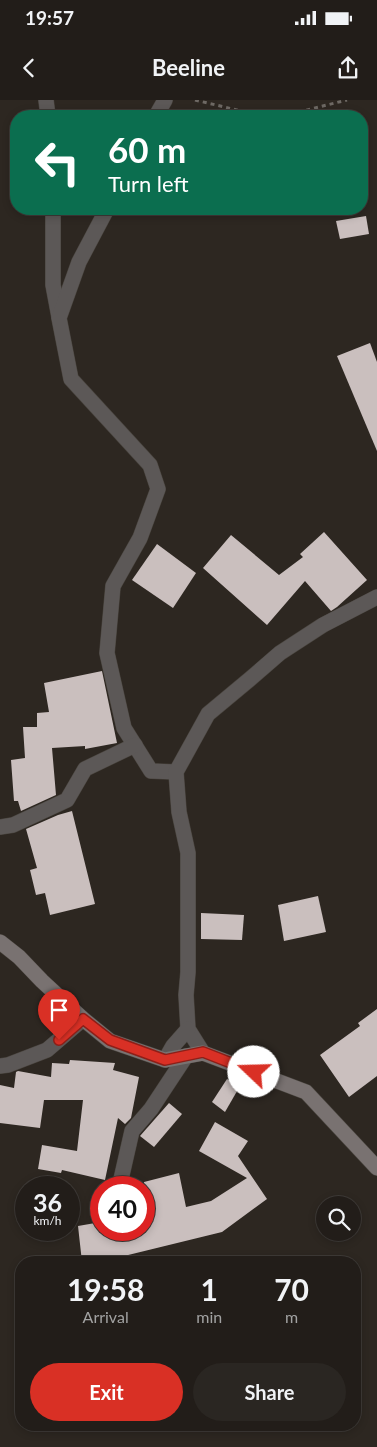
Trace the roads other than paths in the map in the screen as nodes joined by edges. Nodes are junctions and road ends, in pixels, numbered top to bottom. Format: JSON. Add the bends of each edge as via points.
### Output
{"nodes":[{"id":1,"x":53,"y":215,"type":"edge"},
{"id":2,"x":104,"y":215,"type":"edge"},
{"id":3,"x":59,"y":318,"type":"junction"},
{"id":4,"x":377,"y":597,"type":"edge"},
{"id":5,"x":135,"y":745,"type":"junction"},
{"id":6,"x":176,"y":772,"type":"junction"},
{"id":7,"x":0,"y":827,"type":"edge"},
{"id":8,"x":0,"y":942,"type":"edge"},
{"id":9,"x":83,"y":1019,"type":"junction"},
{"id":10,"x":188,"y":1028,"type":"junction"},
{"id":11,"x":203,"y":1052,"type":"junction"},
{"id":12,"x":186,"y":1056,"type":"junction"},
{"id":13,"x":165,"y":1060,"type":"junction"},
{"id":14,"x":0,"y":1066,"type":"edge"},
{"id":15,"x":377,"y":1168,"type":"edge"},
{"id":16,"x":122,"y":1176,"type":"edge"}],
"edges":[{"from":1,"to":3,"type":"street","via":[[53,285]]},
{"from":2,"to":3,"type":"street","via":[[79,262]]},
{"from":3,"to":5,"type":"street","via":[[71,379],[150,465],[158,489],[140,538],[113,586],[107,652],[124,728]]},
{"from":4,"to":6,"type":"street","via":[[280,652],[208,714]]},
{"from":5,"to":6,"type":"street","via":[[151,771]]},
{"from":5,"to":7,"type":"street","via":[[85,769],[67,800],[13,825]]},
{"from":6,"to":10,"type":"street","via":[[179,812],[188,853]]},
{"from":8,"to":9,"type":"street"},
{"from":9,"to":13,"type":"street","via":[[110,1040]]},
{"from":9,"to":14,"type":"street","via":[[47,1050]]},
{"from":10,"to":11,"type":"street"},
{"from":10,"to":13,"type":"street"},
{"from":11,"to":12,"type":"street"},
{"from":11,"to":15,"type":"street","via":[[306,1092]]},
{"from":12,"to":13,"type":"street"},
{"from":12,"to":16,"type":"street","via":[[151,1109],[132,1131]]}]}
